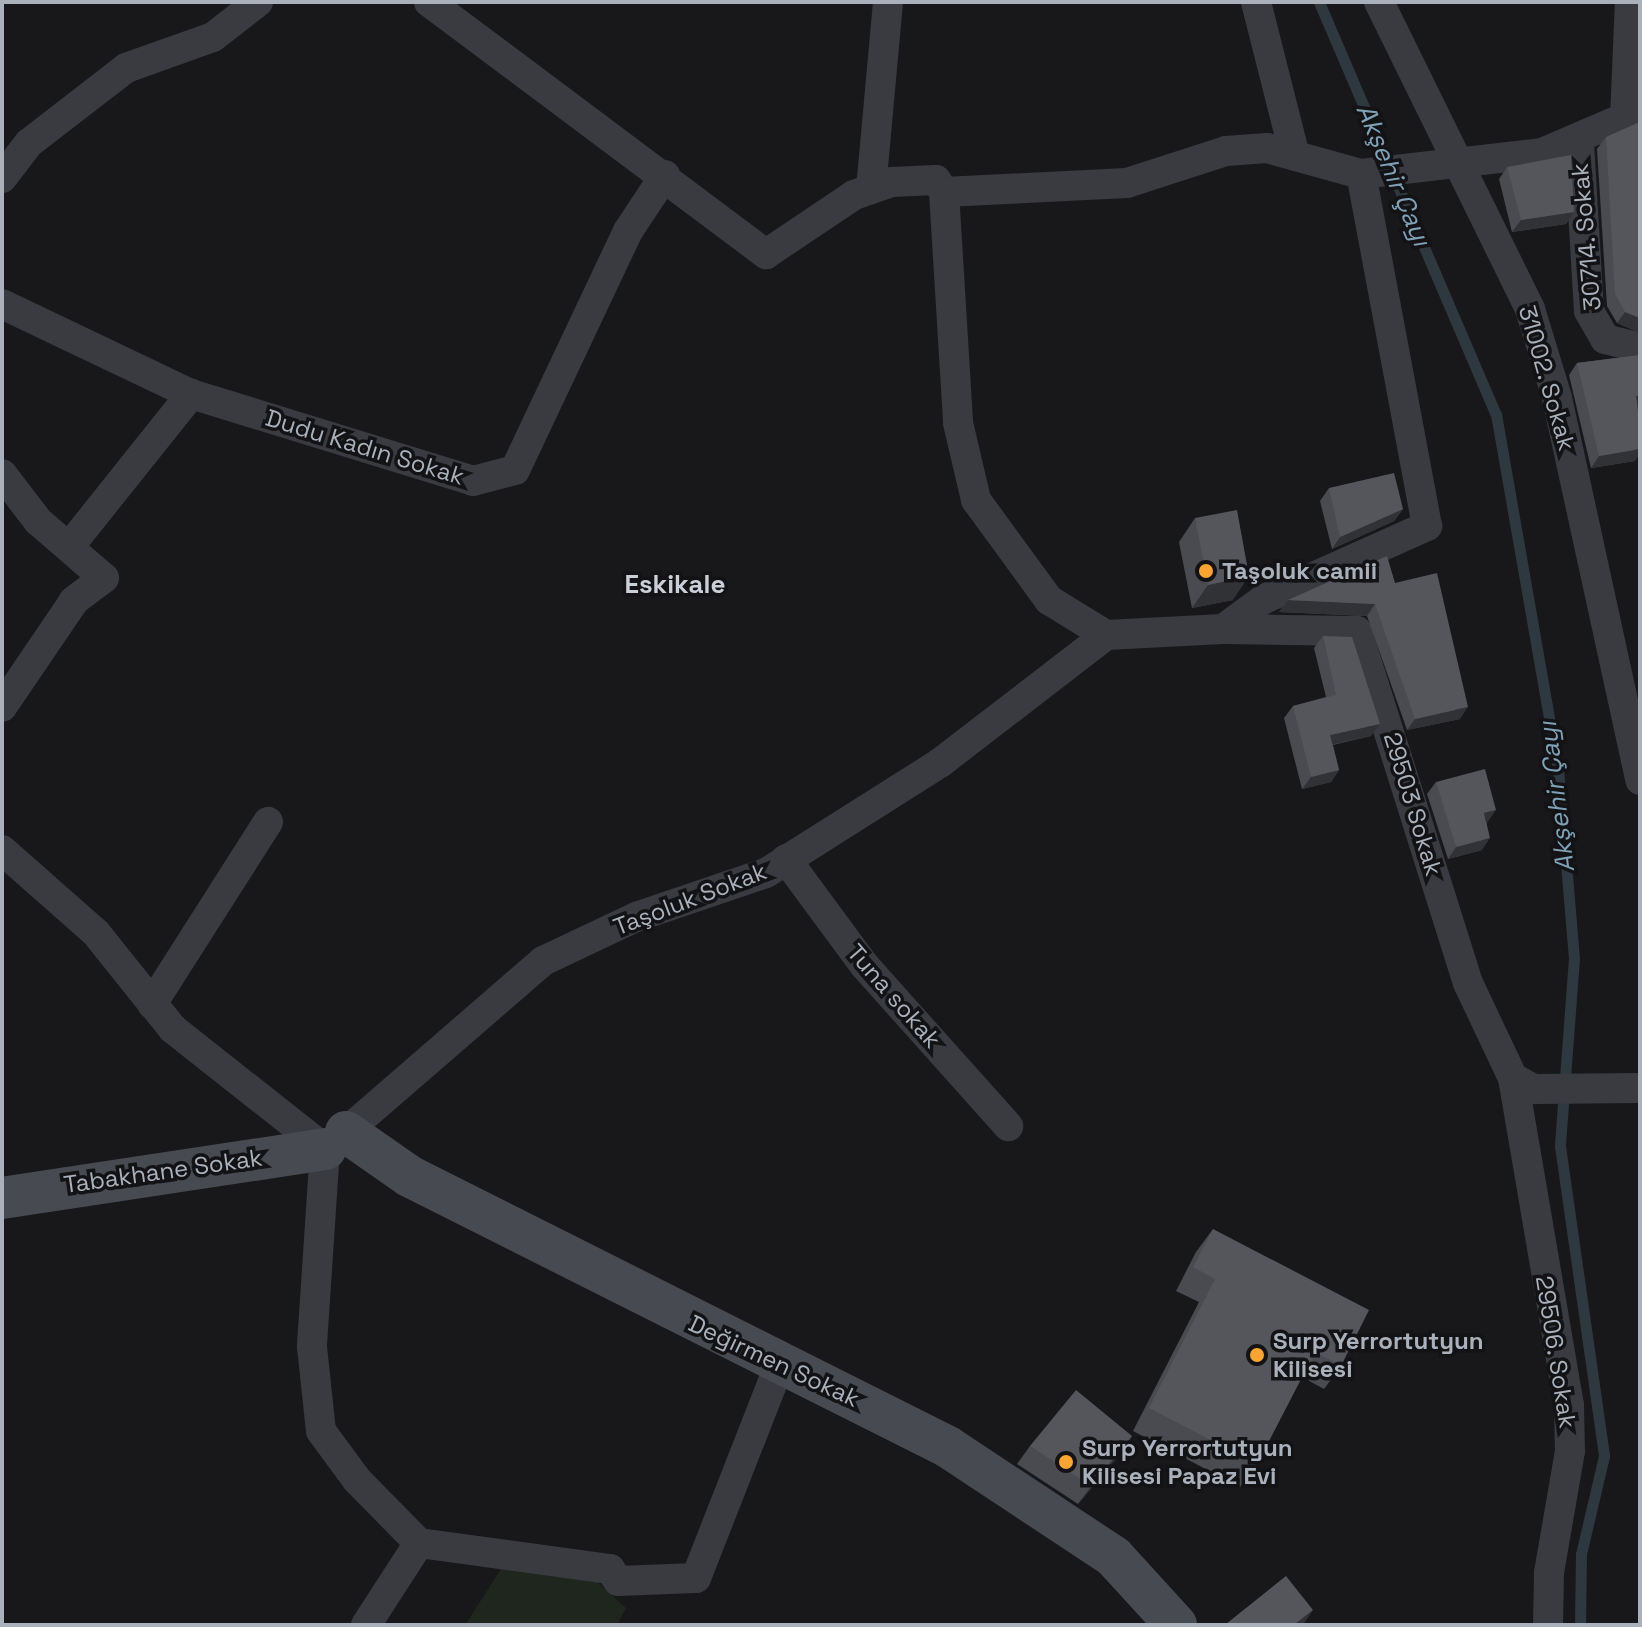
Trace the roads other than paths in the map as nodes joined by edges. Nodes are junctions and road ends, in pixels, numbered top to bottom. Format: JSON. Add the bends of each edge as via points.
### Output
{"nodes":[{"id":1,"x":258,"y":2,"type":"edge"},
{"id":2,"x":429,"y":2,"type":"edge"},
{"id":3,"x":888,"y":2,"type":"edge"},
{"id":4,"x":1256,"y":2,"type":"edge"},
{"id":5,"x":1379,"y":2,"type":"edge"},
{"id":6,"x":1630,"y":2,"type":"edge"},
{"id":7,"x":1632,"y":115,"type":"edge"},
{"id":8,"x":1579,"y":143,"type":"junction"},
{"id":9,"x":1295,"y":156,"type":"junction"},
{"id":10,"x":1457,"y":162,"type":"junction"},
{"id":11,"x":1361,"y":174,"type":"junction"},
{"id":12,"x":665,"y":175,"type":"junction"},
{"id":13,"x":2,"y":178,"type":"edge"},
{"id":14,"x":871,"y":189,"type":"junction"},
{"id":15,"x":944,"y":192,"type":"junction"},
{"id":16,"x":2,"y":304,"type":"edge"},
{"id":17,"x":1640,"y":348,"type":"edge"},
{"id":18,"x":191,"y":394,"type":"junction"},
{"id":19,"x":2,"y":474,"type":"edge"},
{"id":20,"x":69,"y":547,"type":"junction"},
{"id":21,"x":1223,"y":629,"type":"junction"},
{"id":22,"x":1106,"y":635,"type":"junction"},
{"id":23,"x":2,"y":707,"type":"edge"},
{"id":24,"x":1640,"y":780,"type":"edge"},
{"id":25,"x":268,"y":822,"type":"dead end"},
{"id":26,"x":2,"y":850,"type":"edge"},
{"id":27,"x":786,"y":859,"type":"junction"},
{"id":28,"x":152,"y":1004,"type":"junction"},
{"id":29,"x":1524,"y":1084,"type":"junction"},
{"id":30,"x":1639,"y":1089,"type":"edge"},
{"id":31,"x":1008,"y":1126,"type":"dead end"},
{"id":32,"x":335,"y":1141,"type":"junction"},
{"id":33,"x":2,"y":1198,"type":"edge"},
{"id":34,"x":779,"y":1366,"type":"junction"},
{"id":35,"x":419,"y":1543,"type":"junction"},
{"id":36,"x":366,"y":1625,"type":"edge"},
{"id":37,"x":1176,"y":1625,"type":"edge"},
{"id":38,"x":1548,"y":1625,"type":"edge"}],
"edges":[{"from":1,"to":13,"type":"street","via":[[213,37],[126,68],[29,143]]},
{"from":2,"to":12,"type":"street"},
{"from":3,"to":14,"type":"street"},
{"from":4,"to":9,"type":"street"},
{"from":5,"to":10,"type":"street","name":"31002. Sokak"},
{"from":6,"to":7,"type":"street"},
{"from":7,"to":8,"type":"street"},
{"from":8,"to":10,"type":"street"},
{"from":8,"to":17,"type":"street","name":"30714. Sokak","via":[[1589,311],[1605,339]]},
{"from":9,"to":11,"type":"street"},
{"from":9,"to":15,"type":"street","via":[[1267,148],[1226,151],[1127,183]]},
{"from":10,"to":11,"type":"street"},
{"from":10,"to":24,"type":"street","name":"31002. Sokak","via":[[1530,309],[1552,383]]},
{"from":11,"to":21,"type":"street","via":[[1427,526],[1264,599]]},
{"from":12,"to":14,"type":"street","via":[[766,254]]},
{"from":12,"to":18,"type":"street","name":"Dudu Kadın Sokak","via":[[628,231],[515,470],[473,481]]},
{"from":14,"to":15,"type":"street","via":[[936,180]]},
{"from":15,"to":22,"type":"street","via":[[958,423],[976,500],[1049,600]]},
{"from":16,"to":18,"type":"street","name":"Dudu Kadın Sokak"},
{"from":18,"to":20,"type":"street"},
{"from":19,"to":20,"type":"street"},
{"from":20,"to":23,"type":"street","via":[[104,578],[74,601]]},
{"from":21,"to":22,"type":"street"},
{"from":21,"to":29,"type":"street","name":"29503 Sokak","via":[[1357,631],[1468,983]]},
{"from":22,"to":27,"type":"street","name":"Taşoluk Sokak","via":[[940,763]]},
{"from":25,"to":28,"type":"street"},
{"from":26,"to":28,"type":"street","via":[[96,933]]},
{"from":27,"to":31,"type":"street","name":"Tuna sokak","via":[[865,966]]},
{"from":27,"to":32,"type":"street","name":"Taşoluk Sokak","via":[[543,961]]},
{"from":28,"to":32,"type":"street","via":[[173,1029]]},
{"from":29,"to":30,"type":"street"},
{"from":29,"to":38,"type":"street","name":"29506. Sokak","via":[[1569,1405],[1570,1451],[1549,1573]]},
{"from":32,"to":33,"type":"street","name":"Tabakhane Sokak"},
{"from":32,"to":34,"type":"street","name":"Değirmen Sokak"},
{"from":32,"to":35,"type":"street","via":[[312,1347],[321,1431],[357,1480]]},
{"from":34,"to":35,"type":"street","via":[[696,1578],[618,1581],[610,1569]]},
{"from":34,"to":37,"type":"street","name":"Değirmen Sokak","via":[[948,1447],[1079,1532],[1114,1557]]},
{"from":35,"to":36,"type":"street"}]}
